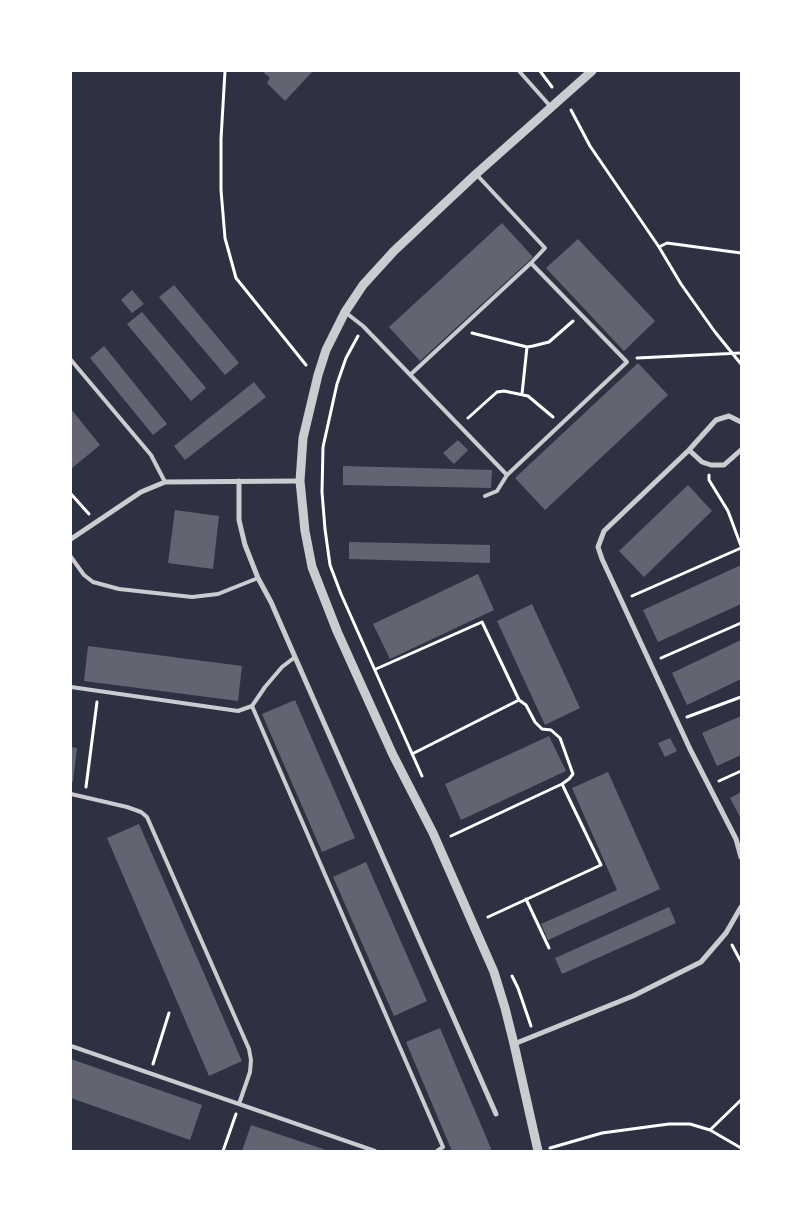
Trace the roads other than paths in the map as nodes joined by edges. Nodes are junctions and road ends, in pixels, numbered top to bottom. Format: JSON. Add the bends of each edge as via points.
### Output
{"nodes":[{"id":1,"x":519,"y":71,"type":"edge"},
{"id":2,"x":592,"y":71,"type":"edge"},
{"id":3,"x":552,"y":108,"type":"junction"},
{"id":4,"x":476,"y":174,"type":"junction"},
{"id":5,"x":531,"y":263,"type":"junction"},
{"id":6,"x":345,"y":312,"type":"junction"},
{"id":7,"x":71,"y":360,"type":"edge"},
{"id":8,"x":410,"y":375,"type":"junction"},
{"id":9,"x":741,"y":422,"type":"edge"},
{"id":10,"x":689,"y":450,"type":"junction"},
{"id":11,"x":741,"y":450,"type":"edge"},
{"id":12,"x":507,"y":475,"type":"junction"},
{"id":13,"x":239,"y":481,"type":"junction"},
{"id":14,"x":300,"y":481,"type":"junction"},
{"id":15,"x":165,"y":482,"type":"junction"},
{"id":16,"x":484,"y":496,"type":"dead end"},
{"id":17,"x":71,"y":539,"type":"edge"},
{"id":18,"x":71,"y":557,"type":"edge"},
{"id":19,"x":258,"y":578,"type":"junction"},
{"id":20,"x":295,"y":657,"type":"junction"},
{"id":21,"x":71,"y":687,"type":"edge"},
{"id":22,"x":252,"y":706,"type":"junction"},
{"id":23,"x":71,"y":794,"type":"edge"},
{"id":24,"x":741,"y":857,"type":"edge"},
{"id":25,"x":741,"y":907,"type":"edge"},
{"id":26,"x":514,"y":1044,"type":"junction"},
{"id":27,"x":71,"y":1046,"type":"edge"},
{"id":28,"x":239,"y":1104,"type":"junction"},
{"id":29,"x":496,"y":1114,"type":"dead end"},
{"id":30,"x":375,"y":1151,"type":"edge"},
{"id":31,"x":437,"y":1151,"type":"edge"},
{"id":32,"x":538,"y":1151,"type":"edge"}],
"edges":[{"from":1,"to":3,"type":"lane"},
{"from":2,"to":3,"type":"street"},
{"from":3,"to":4,"type":"street"},
{"from":4,"to":5,"type":"lane","via":[[545,248]]},
{"from":4,"to":6,"type":"street","via":[[394,251],[363,285]]},
{"from":5,"to":8,"type":"lane"},
{"from":5,"to":12,"type":"lane","via":[[627,362]]},
{"from":6,"to":8,"type":"lane"},
{"from":6,"to":14,"type":"street","via":[[318,375],[303,438]]},
{"from":7,"to":15,"type":"lane","via":[[151,455]]},
{"from":8,"to":12,"type":"lane"},
{"from":9,"to":10,"type":"street","via":[[729,416],[716,420]]},
{"from":10,"to":11,"type":"street","via":[[702,462],[711,465],[724,464]]},
{"from":10,"to":24,"type":"street","via":[[604,532],[598,547],[736,839]]},
{"from":12,"to":16,"type":"lane","via":[[497,492]]},
{"from":13,"to":14,"type":"street"},
{"from":13,"to":15,"type":"street"},
{"from":13,"to":19,"type":"street","via":[[239,520],[244,546]]},
{"from":14,"to":26,"type":"street","via":[[312,567],[393,754],[433,833],[494,972]]},
{"from":15,"to":17,"type":"street","via":[[141,492]]},
{"from":18,"to":19,"type":"lane","via":[[93,582],[119,589],[192,597],[218,594]]},
{"from":19,"to":20,"type":"street"},
{"from":20,"to":22,"type":"lane","via":[[282,667]]},
{"from":20,"to":29,"type":"street"},
{"from":21,"to":22,"type":"lane","via":[[238,711]]},
{"from":22,"to":31,"type":"lane","via":[[443,1147]]},
{"from":23,"to":28,"type":"lane","via":[[127,807],[147,817],[250,1049],[250,1072]]},
{"from":25,"to":26,"type":"street","via":[[726,933],[701,962],[633,996]]},
{"from":26,"to":32,"type":"street"},
{"from":27,"to":28,"type":"lane"},
{"from":28,"to":30,"type":"lane"}]}
